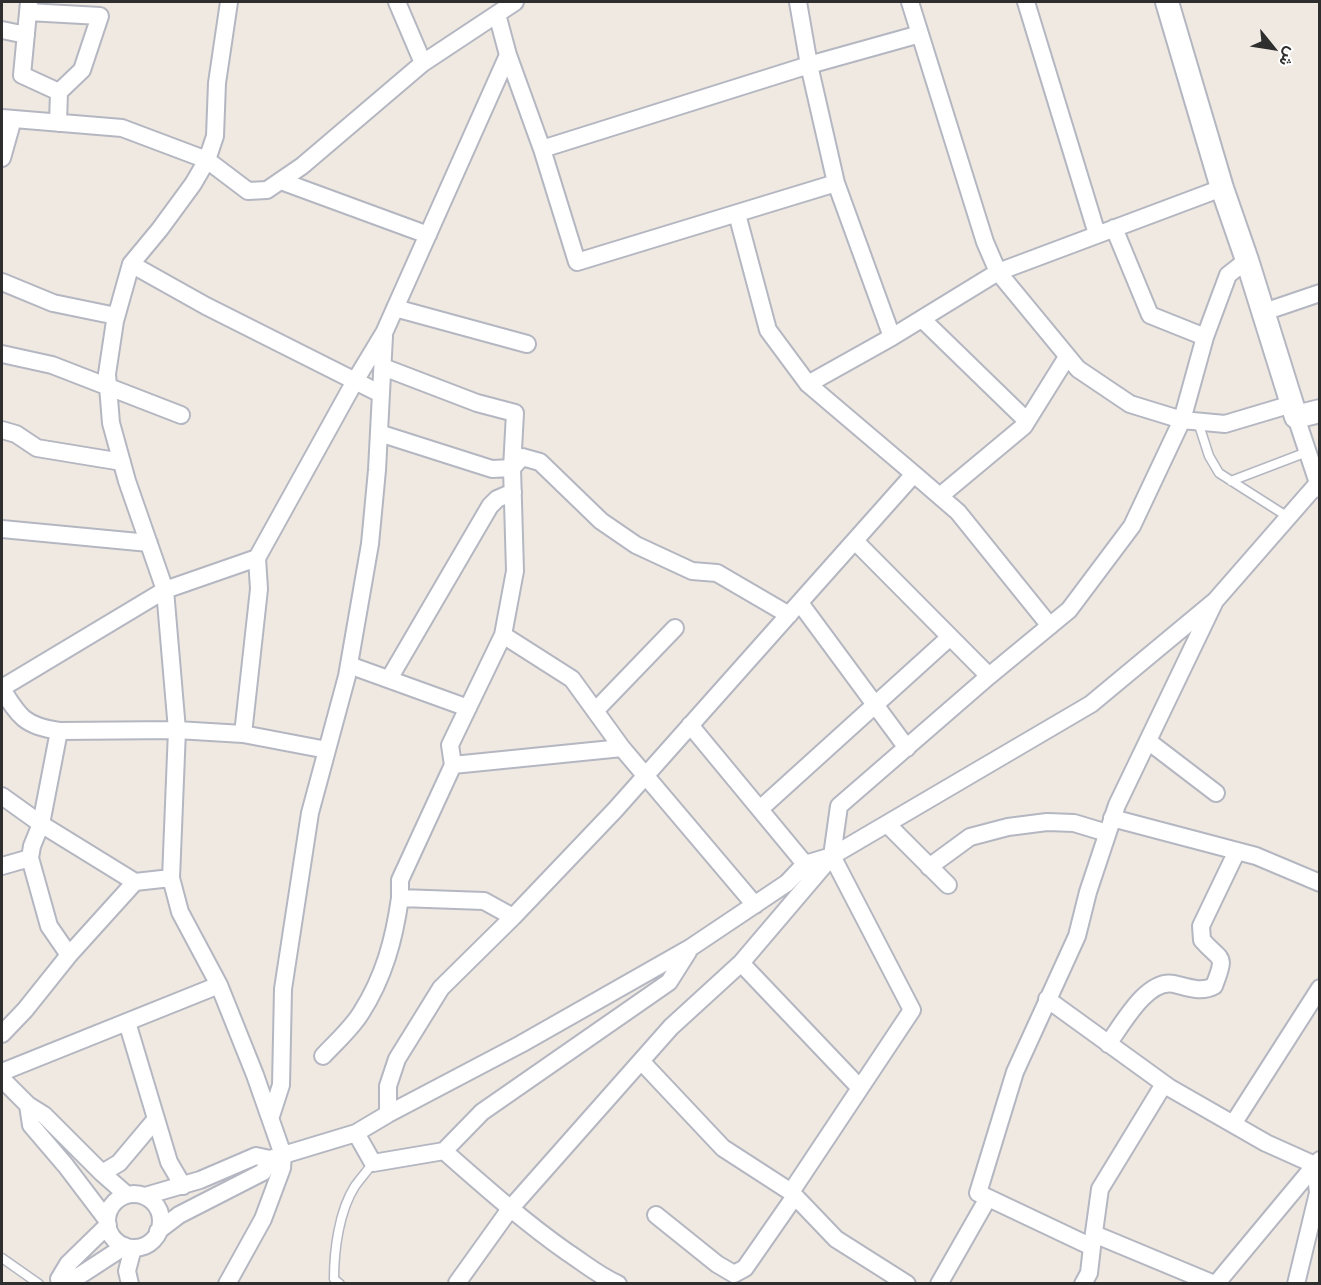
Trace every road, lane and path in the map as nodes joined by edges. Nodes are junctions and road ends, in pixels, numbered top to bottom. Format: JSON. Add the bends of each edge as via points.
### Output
{"nodes":[{"id":1,"x":229,"y":2,"type":"edge"},
{"id":2,"x":397,"y":2,"type":"edge"},
{"id":3,"x":515,"y":2,"type":"edge"},
{"id":4,"x":798,"y":2,"type":"edge"},
{"id":5,"x":910,"y":2,"type":"edge"},
{"id":6,"x":1026,"y":2,"type":"edge"},
{"id":7,"x":1171,"y":2,"type":"edge"},
{"id":8,"x":29,"y":7,"type":"edge"},
{"id":9,"x":100,"y":9,"type":"edge"},
{"id":10,"x":497,"y":14,"type":"junction"},
{"id":11,"x":2,"y":30,"type":"edge"},
{"id":12,"x":920,"y":34,"type":"junction"},
{"id":13,"x":26,"y":35,"type":"junction"},
{"id":14,"x":508,"y":54,"type":"junction"},
{"id":15,"x":423,"y":63,"type":"junction"},
{"id":16,"x":809,"y":65,"type":"junction"},
{"id":17,"x":59,"y":93,"type":"junction"},
{"id":18,"x":7,"y":119,"type":"edge"},
{"id":19,"x":58,"y":123,"type":"junction"},
{"id":20,"x":542,"y":149,"type":"junction"},
{"id":21,"x":2,"y":158,"type":"edge"},
{"id":22,"x":207,"y":160,"type":"junction"},
{"id":23,"x":281,"y":181,"type":"junction"},
{"id":24,"x":836,"y":183,"type":"junction"},
{"id":25,"x":1222,"y":188,"type":"junction"},
{"id":26,"x":737,"y":214,"type":"junction"},
{"id":27,"x":1114,"y":228,"type":"junction"},
{"id":28,"x":1097,"y":234,"type":"junction"},
{"id":29,"x":428,"y":235,"type":"junction"},
{"id":30,"x":1247,"y":260,"type":"junction"},
{"id":31,"x":131,"y":264,"type":"junction"},
{"id":32,"x":998,"y":272,"type":"junction"},
{"id":33,"x":2,"y":282,"type":"edge"},
{"id":34,"x":1320,"y":293,"type":"edge"},
{"id":35,"x":395,"y":308,"type":"junction"},
{"id":36,"x":1263,"y":312,"type":"junction"},
{"id":37,"x":116,"y":316,"type":"junction"},
{"id":38,"x":922,"y":319,"type":"junction"},
{"id":39,"x":384,"y":333,"type":"junction"},
{"id":40,"x":892,"y":337,"type":"junction"},
{"id":41,"x":1205,"y":337,"type":"junction"},
{"id":42,"x":527,"y":345,"type":"dead end"},
{"id":43,"x":2,"y":354,"type":"edge"},
{"id":44,"x":1067,"y":357,"type":"junction"},
{"id":45,"x":382,"y":367,"type":"junction"},
{"id":46,"x":355,"y":381,"type":"junction"},
{"id":47,"x":808,"y":384,"type":"junction"},
{"id":48,"x":108,"y":388,"type":"junction"},
{"id":49,"x":381,"y":394,"type":"junction"},
{"id":50,"x":1294,"y":411,"type":"junction"},
{"id":51,"x":1320,"y":411,"type":"edge"},
{"id":52,"x":181,"y":415,"type":"dead end"},
{"id":53,"x":1027,"y":421,"type":"junction"},
{"id":54,"x":1190,"y":421,"type":"junction"},
{"id":55,"x":2,"y":430,"type":"edge"},
{"id":56,"x":379,"y":433,"type":"junction"},
{"id":57,"x":1307,"y":452,"type":"junction"},
{"id":58,"x":122,"y":462,"type":"junction"},
{"id":59,"x":512,"y":468,"type":"junction"},
{"id":60,"x":914,"y":474,"type":"junction"},
{"id":61,"x":1231,"y":482,"type":"junction"},
{"id":62,"x":1319,"y":486,"type":"edge"},
{"id":63,"x":513,"y":492,"type":"junction"},
{"id":64,"x":940,"y":496,"type":"junction"},
{"id":65,"x":1288,"y":517,"type":"junction"},
{"id":66,"x":2,"y":529,"type":"edge"},
{"id":67,"x":855,"y":541,"type":"junction"},
{"id":68,"x":149,"y":543,"type":"junction"},
{"id":69,"x":257,"y":558,"type":"junction"},
{"id":70,"x":165,"y":590,"type":"junction"},
{"id":71,"x":1215,"y":601,"type":"junction"},
{"id":72,"x":795,"y":609,"type":"junction"},
{"id":73,"x":1050,"y":626,"type":"junction"},
{"id":74,"x":675,"y":628,"type":"dead end"},
{"id":75,"x":503,"y":635,"type":"junction"},
{"id":76,"x":950,"y":637,"type":"junction"},
{"id":77,"x":350,"y":665,"type":"junction"},
{"id":78,"x":989,"y":676,"type":"junction"},
{"id":79,"x":389,"y":679,"type":"junction"},
{"id":80,"x":2,"y":688,"type":"edge"},
{"id":81,"x":875,"y":704,"type":"junction"},
{"id":82,"x":468,"y":708,"type":"junction"},
{"id":83,"x":595,"y":711,"type":"junction"},
{"id":84,"x":690,"y":725,"type":"junction"},
{"id":85,"x":177,"y":730,"type":"junction"},
{"id":86,"x":59,"y":731,"type":"junction"},
{"id":87,"x":243,"y":734,"type":"junction"},
{"id":88,"x":1148,"y":741,"type":"junction"},
{"id":89,"x":907,"y":747,"type":"junction"},
{"id":90,"x":622,"y":748,"type":"junction"},
{"id":91,"x":327,"y":750,"type":"junction"},
{"id":92,"x":453,"y":765,"type":"junction"},
{"id":93,"x":646,"y":775,"type":"junction"},
{"id":94,"x":1216,"y":792,"type":"dead end"},
{"id":95,"x":2,"y":796,"type":"edge"},
{"id":96,"x":760,"y":809,"type":"junction"},
{"id":97,"x":41,"y":824,"type":"junction"},
{"id":98,"x":887,"y":824,"type":"junction"},
{"id":99,"x":1110,"y":826,"type":"junction"},
{"id":100,"x":1237,"y":851,"type":"junction"},
{"id":101,"x":832,"y":856,"type":"junction"},
{"id":102,"x":30,"y":858,"type":"junction"},
{"id":103,"x":805,"y":864,"type":"junction"},
{"id":104,"x":2,"y":866,"type":"edge"},
{"id":105,"x":929,"y":867,"type":"junction"},
{"id":106,"x":171,"y":878,"type":"junction"},
{"id":107,"x":135,"y":882,"type":"junction"},
{"id":108,"x":1320,"y":884,"type":"edge"},
{"id":109,"x":948,"y":885,"type":"dead end"},
{"id":110,"x":400,"y":898,"type":"junction"},
{"id":111,"x":755,"y":905,"type":"junction"},
{"id":112,"x":513,"y":917,"type":"junction"},
{"id":113,"x":690,"y":948,"type":"junction"},
{"id":114,"x":69,"y":955,"type":"junction"},
{"id":115,"x":741,"y":963,"type":"junction"},
{"id":116,"x":219,"y":985,"type":"junction"},
{"id":117,"x":1320,"y":988,"type":"edge"},
{"id":118,"x":1047,"y":999,"type":"junction"},
{"id":119,"x":127,"y":1022,"type":"junction"},
{"id":120,"x":2,"y":1034,"type":"edge"},
{"id":121,"x":1108,"y":1044,"type":"junction"},
{"id":122,"x":323,"y":1056,"type":"dead end"},
{"id":123,"x":642,"y":1061,"type":"junction"},
{"id":124,"x":2,"y":1072,"type":"edge"},
{"id":125,"x":2,"y":1079,"type":"edge"},
{"id":126,"x":1164,"y":1084,"type":"junction"},
{"id":127,"x":860,"y":1088,"type":"junction"},
{"id":128,"x":28,"y":1105,"type":"junction"},
{"id":129,"x":388,"y":1114,"type":"junction"},
{"id":130,"x":270,"y":1116,"type":"junction"},
{"id":131,"x":156,"y":1119,"type":"junction"},
{"id":132,"x":1233,"y":1124,"type":"junction"},
{"id":133,"x":356,"y":1133,"type":"junction"},
{"id":134,"x":444,"y":1150,"type":"junction"},
{"id":135,"x":277,"y":1157,"type":"junction"},
{"id":136,"x":373,"y":1163,"type":"junction"},
{"id":137,"x":1317,"y":1163,"type":"edge"},
{"id":138,"x":102,"y":1173,"type":"junction"},
{"id":139,"x":183,"y":1186,"type":"junction"},
{"id":140,"x":793,"y":1194,"type":"junction"},
{"id":141,"x":127,"y":1195,"type":"junction"},
{"id":142,"x":145,"y":1196,"type":"junction"},
{"id":143,"x":988,"y":1198,"type":"junction"},
{"id":144,"x":510,"y":1209,"type":"junction"},
{"id":145,"x":656,"y":1215,"type":"dead end"},
{"id":146,"x":107,"y":1223,"type":"junction"},
{"id":147,"x":158,"y":1231,"type":"junction"},
{"id":148,"x":1093,"y":1240,"type":"junction"},
{"id":149,"x":129,"y":1247,"type":"junction"},
{"id":150,"x":2,"y":1258,"type":"edge"},
{"id":151,"x":56,"y":1281,"type":"edge"},
{"id":152,"x":457,"y":1283,"type":"edge"},
{"id":153,"x":39,"y":1284,"type":"edge"},
{"id":154,"x":130,"y":1284,"type":"edge"},
{"id":155,"x":227,"y":1284,"type":"edge"},
{"id":156,"x":340,"y":1284,"type":"edge"},
{"id":157,"x":618,"y":1284,"type":"edge"},
{"id":158,"x":907,"y":1284,"type":"edge"},
{"id":159,"x":939,"y":1284,"type":"edge"},
{"id":160,"x":1083,"y":1284,"type":"edge"},
{"id":161,"x":1215,"y":1284,"type":"edge"},
{"id":162,"x":1296,"y":1284,"type":"edge"}],
"edges":[{"from":1,"to":22,"type":"street","via":[[217,83],[215,136]]},
{"from":2,"to":15,"type":"street"},
{"from":3,"to":10,"type":"street"},
{"from":4,"to":16,"type":"street"},
{"from":5,"to":12,"type":"street"},
{"from":6,"to":28,"type":"street"},
{"from":7,"to":25,"type":"main road"},
{"from":8,"to":9,"type":"street"},
{"from":8,"to":13,"type":"street"},
{"from":9,"to":17,"type":"street","via":[[82,70]]},
{"from":10,"to":14,"type":"street"},
{"from":10,"to":15,"type":"street"},
{"from":11,"to":13,"type":"street"},
{"from":12,"to":16,"type":"street"},
{"from":12,"to":32,"type":"street","via":[[985,242]]},
{"from":13,"to":17,"type":"street","via":[[22,75]]},
{"from":14,"to":20,"type":"street"},
{"from":14,"to":29,"type":"street"},
{"from":15,"to":23,"type":"street"},
{"from":16,"to":20,"type":"street"},
{"from":16,"to":24,"type":"street"},
{"from":17,"to":19,"type":"street"},
{"from":18,"to":19,"type":"street"},
{"from":18,"to":21,"type":"street"},
{"from":19,"to":22,"type":"street","via":[[122,128]]},
{"from":20,"to":26,"type":"street","via":[[577,262]]},
{"from":22,"to":23,"type":"street","via":[[248,191],[267,190]]},
{"from":22,"to":31,"type":"street"},
{"from":23,"to":29,"type":"street"},
{"from":24,"to":26,"type":"street"},
{"from":24,"to":40,"type":"street"},
{"from":25,"to":27,"type":"street"},
{"from":25,"to":30,"type":"main road"},
{"from":26,"to":47,"type":"street","via":[[768,330]]},
{"from":27,"to":28,"type":"street"},
{"from":27,"to":41,"type":"street","via":[[1150,315]]},
{"from":28,"to":32,"type":"street"},
{"from":29,"to":35,"type":"street"},
{"from":30,"to":36,"type":"main road"},
{"from":30,"to":41,"type":"street","via":[[1228,275]]},
{"from":31,"to":37,"type":"street"},
{"from":31,"to":46,"type":"street"},
{"from":32,"to":38,"type":"street"},
{"from":32,"to":44,"type":"street"},
{"from":33,"to":37,"type":"street","via":[[53,303]]},
{"from":34,"to":36,"type":"street"},
{"from":35,"to":39,"type":"street"},
{"from":35,"to":42,"type":"street"},
{"from":36,"to":50,"type":"main road"},
{"from":37,"to":48,"type":"street"},
{"from":38,"to":40,"type":"street"},
{"from":38,"to":53,"type":"street"},
{"from":39,"to":45,"type":"street"},
{"from":39,"to":46,"type":"street"},
{"from":40,"to":47,"type":"street"},
{"from":41,"to":54,"type":"street"},
{"from":43,"to":48,"type":"street","via":[[52,365]]},
{"from":44,"to":53,"type":"street"},
{"from":44,"to":54,"type":"street","via":[[1078,369],[1130,404]]},
{"from":45,"to":49,"type":"street"},
{"from":45,"to":59,"type":"street","via":[[515,413]]},
{"from":46,"to":49,"type":"street"},
{"from":46,"to":69,"type":"street"},
{"from":47,"to":60,"type":"street"},
{"from":48,"to":52,"type":"street"},
{"from":48,"to":58,"type":"street","via":[[111,423]]},
{"from":49,"to":56,"type":"street"},
{"from":50,"to":51,"type":"main road"},
{"from":50,"to":54,"type":"street","via":[[1225,424]]},
{"from":50,"to":57,"type":"street"},
{"from":53,"to":64,"type":"street"},
{"from":54,"to":61,"type":"lane","via":[[1219,473]]},
{"from":54,"to":73,"type":"street","via":[[1132,526],[1069,610]]},
{"from":55,"to":58,"type":"street","via":[[37,448]]},
{"from":56,"to":59,"type":"street","via":[[492,469]]},
{"from":56,"to":77,"type":"street","via":[[370,544]]},
{"from":57,"to":61,"type":"lane"},
{"from":57,"to":62,"type":"street"},
{"from":58,"to":68,"type":"street"},
{"from":59,"to":63,"type":"street"},
{"from":59,"to":72,"type":"street","via":[[522,457],[540,462],[601,521],[636,545],[692,571],[717,573]]},
{"from":60,"to":64,"type":"street"},
{"from":60,"to":67,"type":"street"},
{"from":61,"to":65,"type":"lane"},
{"from":62,"to":65,"type":"street"},
{"from":63,"to":75,"type":"street","via":[[515,572]]},
{"from":63,"to":79,"type":"street","via":[[490,506]]},
{"from":64,"to":73,"type":"street","via":[[958,512]]},
{"from":65,"to":71,"type":"street"},
{"from":66,"to":68,"type":"street"},
{"from":67,"to":72,"type":"street"},
{"from":67,"to":76,"type":"street"},
{"from":68,"to":70,"type":"street"},
{"from":69,"to":70,"type":"street"},
{"from":69,"to":87,"type":"street","via":[[259,589]]},
{"from":70,"to":80,"type":"street"},
{"from":70,"to":85,"type":"street"},
{"from":71,"to":88,"type":"street"},
{"from":71,"to":98,"type":"street","via":[[1091,704]]},
{"from":72,"to":81,"type":"street"},
{"from":72,"to":84,"type":"street"},
{"from":73,"to":78,"type":"street"},
{"from":74,"to":83,"type":"street"},
{"from":75,"to":82,"type":"street"},
{"from":75,"to":83,"type":"street","via":[[572,680]]},
{"from":76,"to":78,"type":"street"},
{"from":76,"to":81,"type":"street"},
{"from":77,"to":79,"type":"street"},
{"from":77,"to":91,"type":"street"},
{"from":78,"to":89,"type":"street"},
{"from":79,"to":82,"type":"street"},
{"from":80,"to":86,"type":"street","via":[[27,722]]},
{"from":81,"to":89,"type":"street"},
{"from":81,"to":96,"type":"street"},
{"from":82,"to":92,"type":"street","via":[[450,745]]},
{"from":83,"to":90,"type":"street"},
{"from":84,"to":93,"type":"street"},
{"from":84,"to":96,"type":"street"},
{"from":85,"to":86,"type":"street"},
{"from":85,"to":87,"type":"street"},
{"from":85,"to":106,"type":"street"},
{"from":86,"to":97,"type":"street"},
{"from":87,"to":91,"type":"street"},
{"from":88,"to":94,"type":"street"},
{"from":88,"to":99,"type":"street"},
{"from":89,"to":101,"type":"street","via":[[839,806]]},
{"from":90,"to":92,"type":"street"},
{"from":90,"to":93,"type":"street"},
{"from":91,"to":130,"type":"street","via":[[310,813],[283,989],[280,1084]]},
{"from":92,"to":110,"type":"street","via":[[400,880]]},
{"from":93,"to":111,"type":"street"},
{"from":93,"to":112,"type":"street"},
{"from":95,"to":97,"type":"street"},
{"from":96,"to":103,"type":"street"},
{"from":97,"to":102,"type":"street"},
{"from":97,"to":107,"type":"street"},
{"from":98,"to":101,"type":"street"},
{"from":98,"to":105,"type":"street"},
{"from":99,"to":100,"type":"street"},
{"from":99,"to":105,"type":"street","via":[[1047,822],[1008,828],[970,837]]},
{"from":99,"to":118,"type":"street","via":[[1077,936]]},
{"from":100,"to":108,"type":"street"},
{"from":100,"to":121,"type":"street","via":[[1201,926],[1202,940],[1219,954],[1221,961],[1214,986],[1200,989],[1160,984],[1141,999]]},
{"from":101,"to":103,"type":"street"},
{"from":101,"to":115,"type":"street"},
{"from":101,"to":127,"type":"street","via":[[912,1010]]},
{"from":102,"to":104,"type":"street"},
{"from":102,"to":114,"type":"street","via":[[49,926]]},
{"from":103,"to":111,"type":"street","via":[[787,883]]},
{"from":105,"to":109,"type":"street"},
{"from":106,"to":107,"type":"street"},
{"from":106,"to":116,"type":"street","via":[[180,912]]},
{"from":107,"to":114,"type":"street"},
{"from":110,"to":112,"type":"street","via":[[484,901]]},
{"from":110,"to":122,"type":"street","via":[[384,970],[360,1015]]},
{"from":111,"to":113,"type":"street"},
{"from":112,"to":129,"type":"street","via":[[441,988],[423,1015],[397,1059],[387,1086]]},
{"from":113,"to":129,"type":"street"},
{"from":113,"to":134,"type":"street","via":[[669,982],[482,1112]]},
{"from":114,"to":120,"type":"street"},
{"from":115,"to":123,"type":"street","via":[[671,1028]]},
{"from":115,"to":127,"type":"street"},
{"from":116,"to":119,"type":"street"},
{"from":116,"to":130,"type":"street"},
{"from":117,"to":132,"type":"street"},
{"from":118,"to":121,"type":"street"},
{"from":118,"to":143,"type":"street","via":[[1015,1072],[978,1193]]},
{"from":119,"to":124,"type":"street"},
{"from":119,"to":131,"type":"street"},
{"from":121,"to":126,"type":"street"},
{"from":123,"to":140,"type":"street","via":[[723,1148]]},
{"from":123,"to":144,"type":"street"},
{"from":125,"to":128,"type":"street"},
{"from":126,"to":132,"type":"street"},
{"from":126,"to":148,"type":"street","via":[[1100,1188]]},
{"from":127,"to":140,"type":"street"},
{"from":128,"to":138,"type":"street","via":[[44,1115]]},
{"from":128,"to":146,"type":"street","via":[[31,1125]]},
{"from":129,"to":133,"type":"street"},
{"from":130,"to":135,"type":"street"},
{"from":131,"to":138,"type":"street","via":[[118,1163]]},
{"from":131,"to":139,"type":"street","via":[[169,1162]]},
{"from":132,"to":137,"type":"street","via":[[1266,1143]]},
{"from":133,"to":135,"type":"street"},
{"from":133,"to":136,"type":"street"},
{"from":134,"to":136,"type":"street"},
{"from":134,"to":144,"type":"street"},
{"from":135,"to":139,"type":"street","via":[[256,1156]]},
{"from":135,"to":147,"type":"street","via":[[263,1172],[179,1215]]},
{"from":135,"to":155,"type":"street","via":[[282,1168],[263,1219]]},
{"from":136,"to":156,"type":"lane","via":[[354,1188],[343,1217],[334,1254],[334,1279]]},
{"from":137,"to":161,"type":"street"},
{"from":137,"to":162,"type":"street","via":[[1318,1192]]},
{"from":138,"to":141,"type":"street"},
{"from":139,"to":142,"type":"street"},
{"from":140,"to":145,"type":"street","via":[[745,1268],[734,1274]]},
{"from":140,"to":158,"type":"street","via":[[836,1239]]},
{"from":141,"to":142,"type":"street"},
{"from":141,"to":146,"type":"street","via":[[113,1204]]},
{"from":142,"to":147,"type":"street","via":[[158,1209]]},
{"from":143,"to":148,"type":"street"},
{"from":143,"to":159,"type":"street"},
{"from":144,"to":152,"type":"street"},
{"from":144,"to":157,"type":"street","via":[[605,1279]]},
{"from":146,"to":149,"type":"street","via":[[111,1236]]},
{"from":146,"to":151,"type":"street"},
{"from":147,"to":149,"type":"street","via":[[150,1242]]},
{"from":148,"to":160,"type":"street","via":[[1089,1274]]},
{"from":148,"to":161,"type":"street"},
{"from":149,"to":151,"type":"street","via":[[79,1276]]},
{"from":149,"to":154,"type":"street"},
{"from":150,"to":153,"type":"lane"}]}
